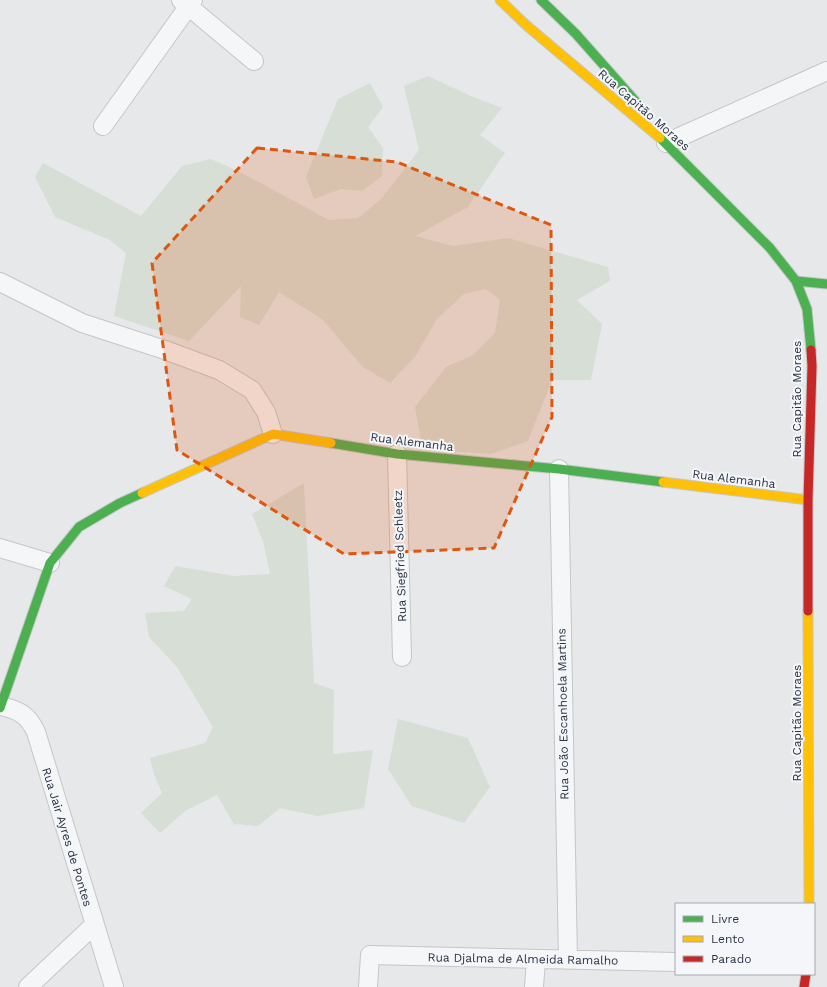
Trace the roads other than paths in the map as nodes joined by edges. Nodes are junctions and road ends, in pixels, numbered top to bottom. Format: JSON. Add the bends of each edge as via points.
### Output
{"nodes":[{"id":1,"x":500,"y":0,"type":"edge"},
{"id":2,"x":541,"y":0,"type":"edge"},
{"id":3,"x":188,"y":2,"type":"edge"},
{"id":4,"x":254,"y":61,"type":"dead end"},
{"id":5,"x":827,"y":71,"type":"edge"},
{"id":6,"x":103,"y":126,"type":"dead end"},
{"id":7,"x":666,"y":143,"type":"junction"},
{"id":8,"x":796,"y":281,"type":"junction"},
{"id":9,"x":0,"y":282,"type":"edge"},
{"id":10,"x":827,"y":284,"type":"edge"},
{"id":11,"x":273,"y":434,"type":"junction"},
{"id":12,"x":397,"y":454,"type":"junction"},
{"id":13,"x":559,"y":469,"type":"junction"},
{"id":14,"x":808,"y":500,"type":"junction"},
{"id":15,"x":0,"y":548,"type":"edge"},
{"id":16,"x":50,"y":562,"type":"junction"},
{"id":17,"x":402,"y":657,"type":"dead end"},
{"id":18,"x":0,"y":707,"type":"edge"},
{"id":19,"x":809,"y":903,"type":"edge"},
{"id":20,"x":94,"y":925,"type":"junction"},
{"id":21,"x":536,"y":960,"type":"junction"},
{"id":22,"x":568,"y":960,"type":"junction"},
{"id":23,"x":675,"y":962,"type":"edge"},
{"id":24,"x":806,"y":975,"type":"edge"},
{"id":25,"x":28,"y":987,"type":"edge"},
{"id":26,"x":114,"y":987,"type":"edge"},
{"id":27,"x":368,"y":987,"type":"edge"},
{"id":28,"x":534,"y":987,"type":"edge"},
{"id":29,"x":804,"y":987,"type":"edge"}],
"edges":[{"from":1,"to":7,"type":"main road","name":"Rua Capitão Moraes"},
{"from":2,"to":7,"type":"main road","via":[[619,81],[651,119]]},
{"from":3,"to":4,"type":"street"},
{"from":3,"to":6,"type":"street"},
{"from":5,"to":7,"type":"street"},
{"from":7,"to":8,"type":"main road","name":"Rua Capitão Moraes","via":[[770,248]]},
{"from":8,"to":10,"type":"main road"},
{"from":8,"to":14,"type":"main road","name":"Rua Capitão Moraes","via":[[807,309],[812,366]]},
{"from":9,"to":11,"type":"street","via":[[82,323],[219,370],[252,390],[266,412]]},
{"from":11,"to":12,"type":"main road","name":"Rua Alemanha"},
{"from":11,"to":16,"type":"main road","via":[[120,503],[79,527]]},
{"from":12,"to":13,"type":"main road","name":"Rua Alemanha"},
{"from":12,"to":17,"type":"street","name":"Rua Siegfried Schleetz"},
{"from":13,"to":14,"type":"main road","name":"Rua Alemanha"},
{"from":13,"to":22,"type":"street","name":"Rua João Escanhoela Martins"},
{"from":14,"to":19,"type":"main road","name":"Rua Capitão Moraes"},
{"from":15,"to":16,"type":"street"},
{"from":16,"to":18,"type":"main road"},
{"from":18,"to":20,"type":"street","name":"Rua Jair Ayres de Pontes","via":[[24,714],[36,732]]},
{"from":20,"to":25,"type":"street"},
{"from":20,"to":26,"type":"street","name":"Rua Jair Ayres de Pontes"},
{"from":21,"to":22,"type":"street","name":"Rua Djalma de Almeida Ramalho"},
{"from":21,"to":27,"type":"street","name":"Rua Djalma de Almeida Ramalho","via":[[370,955]]},
{"from":21,"to":28,"type":"street"},
{"from":22,"to":23,"type":"street","name":"Rua Djalma de Almeida Ramalho"},
{"from":24,"to":29,"type":"main road"}]}
